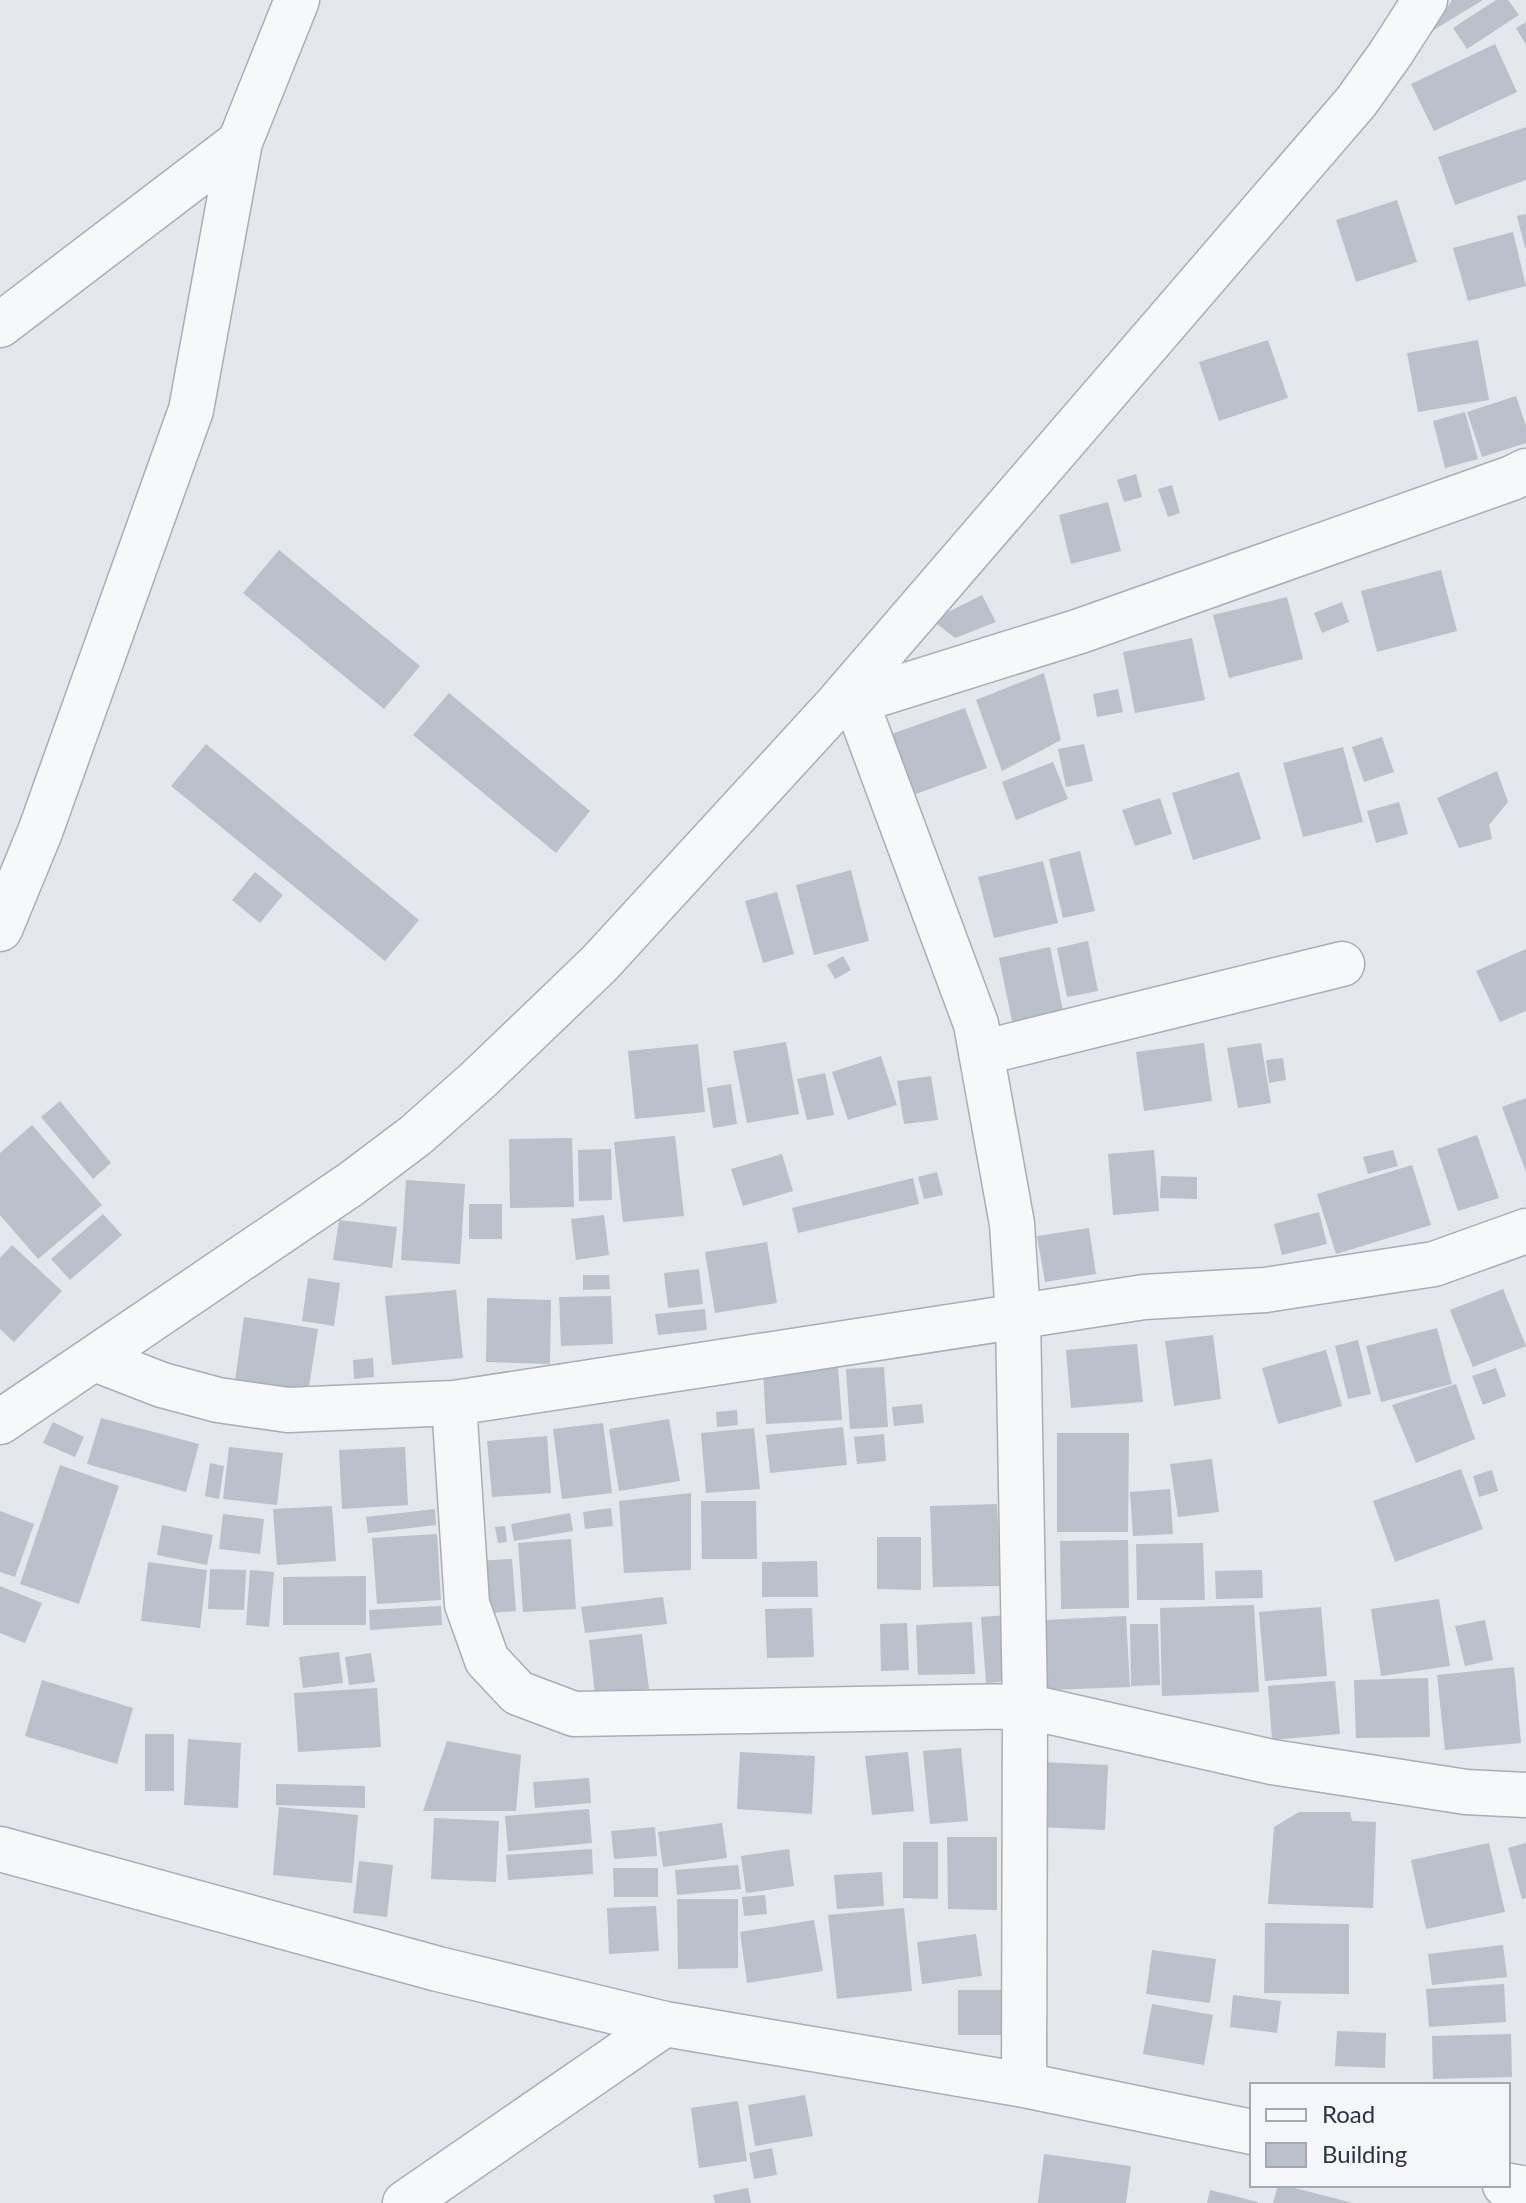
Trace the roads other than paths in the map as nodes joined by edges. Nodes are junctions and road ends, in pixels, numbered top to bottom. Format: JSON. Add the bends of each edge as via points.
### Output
{"nodes":[{"id":1,"x":297,"y":0,"type":"edge"},
{"id":2,"x":1425,"y":0,"type":"edge"},
{"id":3,"x":240,"y":142,"type":"junction"},
{"id":4,"x":0,"y":325,"type":"edge"},
{"id":5,"x":1526,"y":471,"type":"edge"},
{"id":6,"x":845,"y":705,"type":"junction"},
{"id":7,"x":0,"y":929,"type":"edge"},
{"id":8,"x":1342,"y":964,"type":"dead end"},
{"id":9,"x":981,"y":1053,"type":"junction"},
{"id":10,"x":1526,"y":1231,"type":"edge"},
{"id":11,"x":1018,"y":1317,"type":"junction"},
{"id":12,"x":95,"y":1359,"type":"junction"},
{"id":13,"x":454,"y":1403,"type":"junction"},
{"id":14,"x":0,"y":1422,"type":"edge"},
{"id":15,"x":1025,"y":1706,"type":"junction"},
{"id":16,"x":1526,"y":1795,"type":"edge"},
{"id":17,"x":0,"y":1849,"type":"edge"},
{"id":18,"x":665,"y":2024,"type":"junction"},
{"id":19,"x":1024,"y":2085,"type":"junction"},
{"id":20,"x":1250,"y":2132,"type":"edge"},
{"id":21,"x":405,"y":2203,"type":"edge"}],
"edges":[{"from":1,"to":3,"type":"street"},
{"from":2,"to":6,"type":"street","via":[[1356,102]]},
{"from":3,"to":4,"type":"street"},
{"from":3,"to":7,"type":"street","via":[[191,410],[40,832]]},
{"from":5,"to":6,"type":"street","via":[[1080,631]]},
{"from":6,"to":9,"type":"street","via":[[976,1024]]},
{"from":6,"to":12,"type":"street","via":[[599,964],[416,1135]]},
{"from":8,"to":9,"type":"street"},
{"from":9,"to":11,"type":"street","via":[[1012,1224]]},
{"from":10,"to":11,"type":"street","via":[[1434,1264],[1265,1290],[1144,1297]]},
{"from":11,"to":13,"type":"street"},
{"from":11,"to":15,"type":"street"},
{"from":12,"to":13,"type":"street","via":[[218,1400],[288,1410]]},
{"from":12,"to":14,"type":"street"},
{"from":13,"to":15,"type":"street","via":[[467,1604],[487,1660],[518,1693],[574,1714]]},
{"from":15,"to":16,"type":"street","via":[[1272,1762],[1466,1792]]},
{"from":15,"to":19,"type":"street"},
{"from":17,"to":18,"type":"street","via":[[438,1969]]},
{"from":18,"to":19,"type":"street"},
{"from":18,"to":21,"type":"street"},
{"from":19,"to":20,"type":"street"}]}
